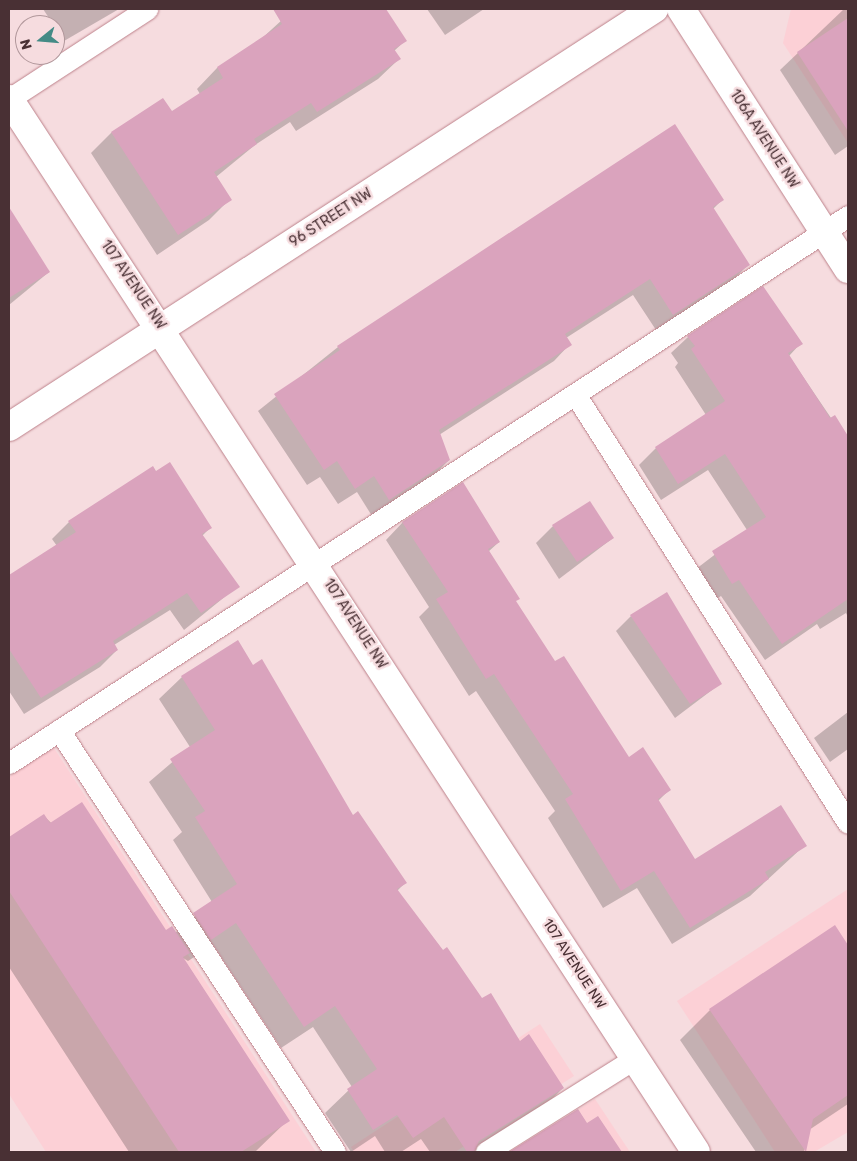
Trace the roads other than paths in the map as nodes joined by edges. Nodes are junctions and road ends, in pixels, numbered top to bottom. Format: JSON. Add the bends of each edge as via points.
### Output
{"nodes":[{"id":1,"x":147,"y":9,"type":"edge"},
{"id":2,"x":654,"y":9,"type":"edge"},
{"id":3,"x":681,"y":9,"type":"edge"},
{"id":4,"x":9,"y":99,"type":"edge"},
{"id":5,"x":848,"y":216,"type":"edge"},
{"id":6,"x":824,"y":232,"type":"junction"},
{"id":7,"x":848,"y":269,"type":"edge"},
{"id":8,"x":161,"y":328,"type":"junction"},
{"id":9,"x":575,"y":394,"type":"junction"},
{"id":10,"x":9,"y":427,"type":"edge"},
{"id":11,"x":315,"y":563,"type":"junction"},
{"id":12,"x":59,"y":730,"type":"junction"},
{"id":13,"x":9,"y":763,"type":"edge"},
{"id":14,"x":848,"y":823,"type":"edge"},
{"id":15,"x":635,"y":1058,"type":"junction"},
{"id":16,"x":335,"y":1152,"type":"edge"},
{"id":17,"x":486,"y":1152,"type":"edge"},
{"id":18,"x":696,"y":1152,"type":"edge"}],
"edges":[{"from":1,"to":4,"type":"lane"},
{"from":2,"to":8,"type":"street","name":"96 STREET NW"},
{"from":3,"to":6,"type":"street","name":"106A AVENUE NW"},
{"from":4,"to":8,"type":"street","name":"107 AVENUE NW"},
{"from":5,"to":6,"type":"lane"},
{"from":6,"to":7,"type":"street","name":"106A AVENUE NW"},
{"from":6,"to":9,"type":"lane"},
{"from":8,"to":10,"type":"street","name":"96 STREET NW"},
{"from":8,"to":11,"type":"street","name":"107 AVENUE NW"},
{"from":9,"to":11,"type":"lane"},
{"from":9,"to":14,"type":"lane"},
{"from":11,"to":12,"type":"lane"},
{"from":11,"to":15,"type":"street","name":"107 AVENUE NW"},
{"from":12,"to":13,"type":"lane"},
{"from":12,"to":16,"type":"lane"},
{"from":15,"to":17,"type":"lane"},
{"from":15,"to":18,"type":"street","name":"107 AVENUE NW"}]}
